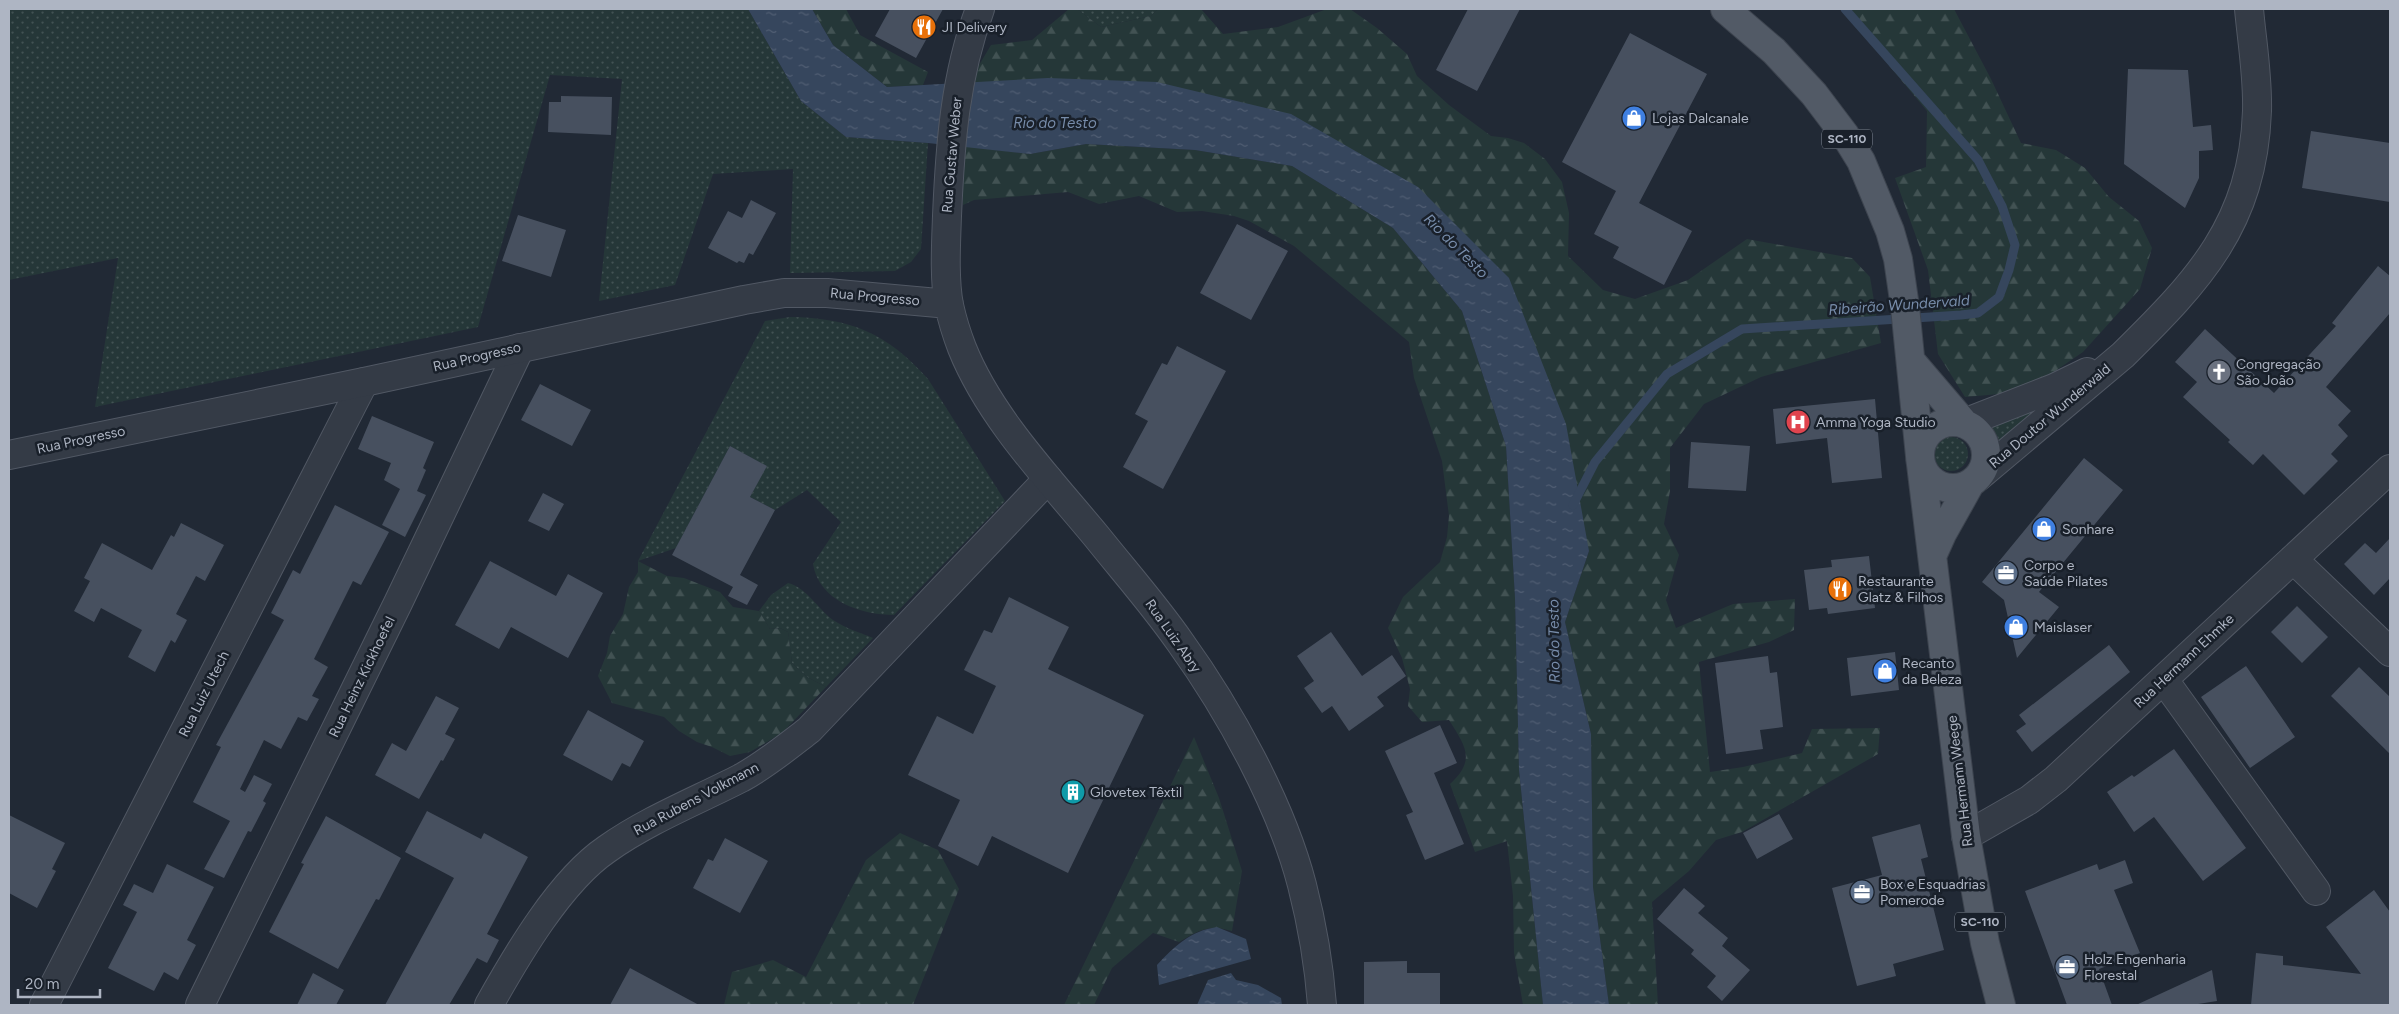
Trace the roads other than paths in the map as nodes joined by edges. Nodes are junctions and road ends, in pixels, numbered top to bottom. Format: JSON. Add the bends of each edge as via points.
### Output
{"nodes":[{"id":1,"x":980,"y":9,"type":"edge"},
{"id":2,"x":1725,"y":9,"type":"edge"},
{"id":3,"x":2249,"y":9,"type":"edge"},
{"id":4,"x":949,"y":304,"type":"junction"},
{"id":5,"x":520,"y":348,"type":"junction"},
{"id":6,"x":1909,"y":348,"type":"junction"},
{"id":7,"x":2122,"y":355,"type":"junction"},
{"id":8,"x":364,"y":382,"type":"junction"},
{"id":9,"x":1964,"y":423,"type":"junction"},
{"id":10,"x":9,"y":455,"type":"edge"},
{"id":11,"x":1920,"y":456,"type":"junction"},
{"id":12,"x":2390,"y":469,"type":"edge"},
{"id":13,"x":1048,"y":479,"type":"junction"},
{"id":14,"x":1974,"y":481,"type":"junction"},
{"id":15,"x":1933,"y":554,"type":"junction"},
{"id":16,"x":2293,"y":559,"type":"junction"},
{"id":17,"x":2390,"y":652,"type":"edge"},
{"id":18,"x":2164,"y":680,"type":"junction"},
{"id":19,"x":1966,"y":836,"type":"junction"},
{"id":20,"x":2316,"y":890,"type":"dead end"},
{"id":21,"x":44,"y":1005,"type":"edge"},
{"id":22,"x":200,"y":1005,"type":"edge"},
{"id":23,"x":489,"y":1005,"type":"edge"},
{"id":24,"x":1322,"y":1005,"type":"edge"},
{"id":25,"x":2001,"y":1005,"type":"edge"}],
"edges":[{"from":1,"to":4,"type":"street","name":"Rua Gustav Weber","via":[[968,40],[959,79],[950,154],[946,245]]},
{"from":2,"to":6,"type":"main road","number":"SC-110","via":[[1774,51],[1807,87],[1853,148],[1876,196],[1898,259]]},
{"from":3,"to":7,"type":"street","name":"Rua Doutor Wunderwald","via":[[2257,109],[2254,150],[2245,192],[2226,234],[2205,267]]},
{"from":4,"to":5,"type":"street","name":"Rua Progresso","via":[[867,295],[784,293]]},
{"from":4,"to":13,"type":"street","name":"Rua Luiz Abry","via":[[963,349],[984,389]]},
{"from":5,"to":8,"type":"street","name":"Rua Progresso"},
{"from":5,"to":22,"type":"street","name":"Rua Heinz Kickhoefel"},
{"from":6,"to":9,"type":"main road"},
{"from":6,"to":11,"type":"main road","name":"Rua Hermann Weege","number":"SC-110"},
{"from":7,"to":9,"type":"street","name":"Rua Doutor Wunderwald","via":[[2054,388]]},
{"from":7,"to":14,"type":"street","name":"Rua Doutor Wunderwald"},
{"from":8,"to":10,"type":"street","name":"Rua Progresso"},
{"from":8,"to":21,"type":"street","name":"Rua Luiz Utech"},
{"from":9,"to":11,"type":"main road","via":[[1953,421],[1933,428],[1921,445]]},
{"from":9,"to":14,"type":"main road","via":[[1974,428],[1986,446],[1987,457]]},
{"from":11,"to":14,"type":"main road","via":[[1922,467],[1937,484],[1959,488]]},
{"from":11,"to":15,"type":"main road","name":"Rua Hermann Weege","number":"SC-110"},
{"from":12,"to":16,"type":"street","name":"Rua Hermann Ehmke"},
{"from":13,"to":23,"type":"street","name":"Rua Rubens Volkmann","via":[[809,730],[743,776],[636,830],[606,849],[582,870],[532,934]]},
{"from":13,"to":24,"type":"street","name":"Rua Luiz Abry","via":[[1181,643],[1252,762],[1283,830],[1302,883],[1314,935]]},
{"from":14,"to":15,"type":"main road"},
{"from":15,"to":19,"type":"main road","name":"Rua Hermann Weege","number":"SC-110"},
{"from":16,"to":17,"type":"street"},
{"from":16,"to":18,"type":"street","name":"Rua Hermann Ehmke"},
{"from":18,"to":19,"type":"street","name":"Rua Hermann Ehmke","via":[[2056,779],[2029,800]]},
{"from":18,"to":20,"type":"street"},
{"from":19,"to":25,"type":"main road","name":"Rua Hermann Weege","number":"SC-110","via":[[1985,943]]}]}
